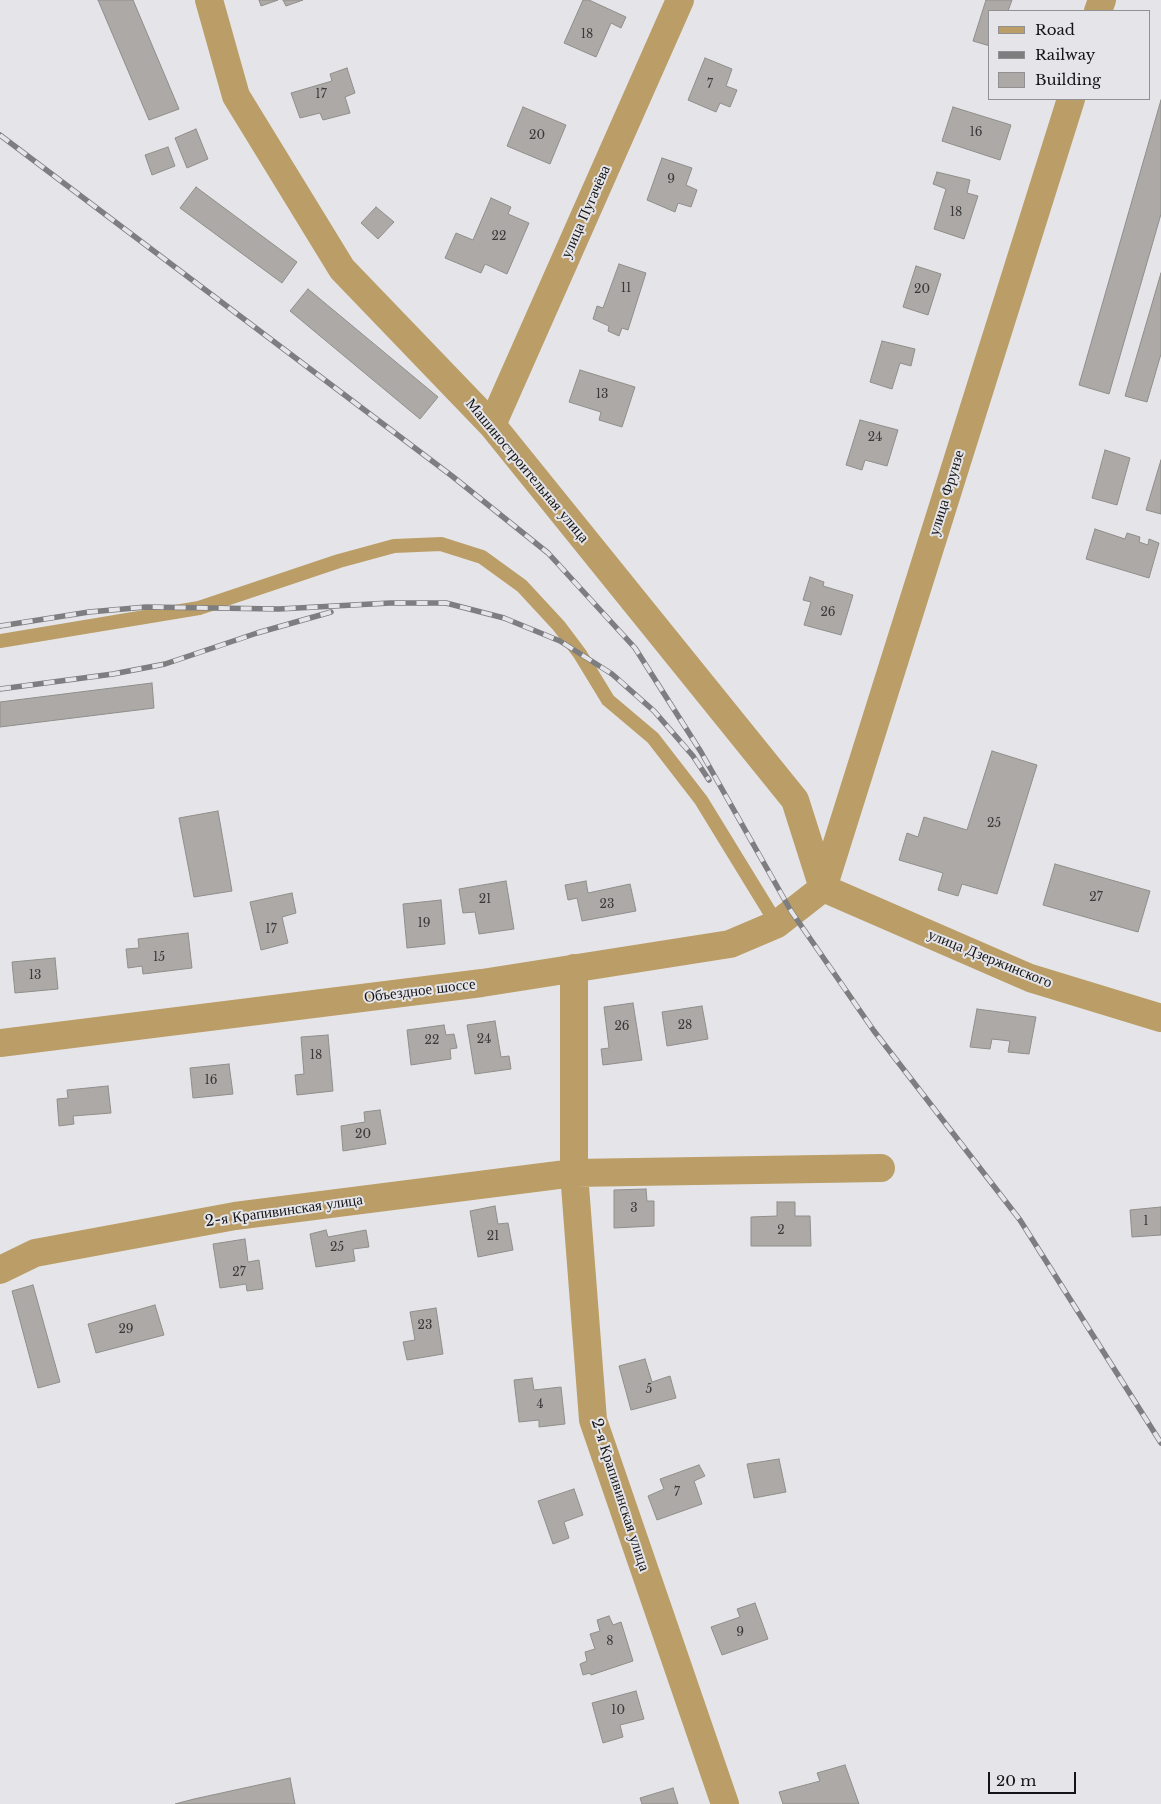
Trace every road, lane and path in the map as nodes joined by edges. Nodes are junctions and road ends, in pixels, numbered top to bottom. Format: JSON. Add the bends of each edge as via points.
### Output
{"nodes":[{"id":1,"x":209,"y":0,"type":"edge"},
{"id":2,"x":680,"y":0,"type":"edge"},
{"id":3,"x":1071,"y":100,"type":"edge"},
{"id":4,"x":492,"y":425,"type":"junction"},
{"id":5,"x":0,"y":641,"type":"edge"},
{"id":6,"x":823,"y":888,"type":"junction"},
{"id":7,"x":777,"y":924,"type":"junction"},
{"id":8,"x":574,"y":968,"type":"junction"},
{"id":9,"x":1161,"y":1018,"type":"edge"},
{"id":10,"x":0,"y":1043,"type":"edge"},
{"id":11,"x":881,"y":1168,"type":"dead end"},
{"id":12,"x":574,"y":1173,"type":"junction"},
{"id":13,"x":0,"y":1270,"type":"edge"},
{"id":14,"x":726,"y":1804,"type":"edge"}],
"edges":[{"from":1,"to":4,"type":"street","name":"Машиностроительная улица","via":[[236,96],[342,269]]},
{"from":2,"to":4,"type":"street","name":"улица Пугачёва"},
{"from":3,"to":6,"type":"street","name":"улица Фрунзе"},
{"from":4,"to":6,"type":"street","name":"Машиностроительная улица","via":[[795,800]]},
{"from":5,"to":7,"type":"lane","via":[[199,608],[394,546],[441,544],[482,557],[528,593],[580,654],[608,700],[654,738],[701,800]]},
{"from":6,"to":7,"type":"street","name":"Объездное шоссе"},
{"from":6,"to":9,"type":"street","name":"улица Дзержинского","via":[[1030,978]]},
{"from":7,"to":8,"type":"street","name":"Объездное шоссе","via":[[730,944]]},
{"from":8,"to":10,"type":"street","name":"Объездное шоссе","via":[[482,983]]},
{"from":8,"to":12,"type":"street","name":"2-я Крапивинская улица"},
{"from":11,"to":12,"type":"street","name":"2-я Крапивинская улица"},
{"from":12,"to":13,"type":"street","name":"2-я Крапивинская улица","via":[[235,1216],[35,1253]]},
{"from":12,"to":14,"type":"street","name":"2-я Крапивинская улица","via":[[593,1420]]}]}
